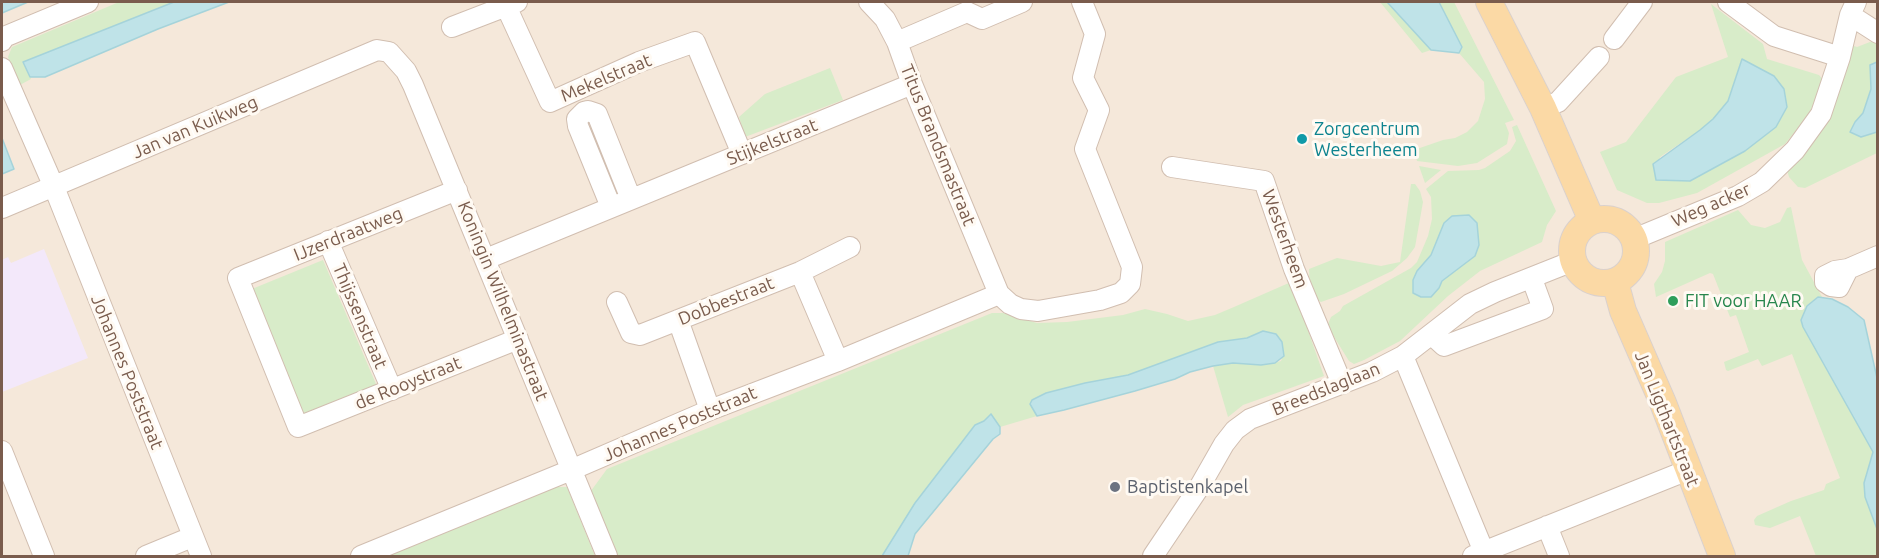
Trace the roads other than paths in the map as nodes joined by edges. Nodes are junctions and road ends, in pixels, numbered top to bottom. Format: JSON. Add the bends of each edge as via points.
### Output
{"nodes":[{"id":1,"x":869,"y":2,"type":"edge"},
{"id":2,"x":1023,"y":2,"type":"edge"},
{"id":3,"x":1082,"y":2,"type":"edge"},
{"id":4,"x":1489,"y":2,"type":"edge"},
{"id":5,"x":1642,"y":2,"type":"edge"},
{"id":6,"x":1728,"y":2,"type":"edge"},
{"id":7,"x":75,"y":4,"type":"edge"},
{"id":8,"x":512,"y":4,"type":"edge"},
{"id":9,"x":1853,"y":8,"type":"edge"},
{"id":10,"x":452,"y":27,"type":"dead end"},
{"id":11,"x":1878,"y":33,"type":"edge"},
{"id":12,"x":1614,"y":39,"type":"dead end"},
{"id":13,"x":2,"y":41,"type":"edge"},
{"id":14,"x":897,"y":42,"type":"junction"},
{"id":15,"x":388,"y":52,"type":"joint"},
{"id":16,"x":1599,"y":57,"type":"dead end"},
{"id":17,"x":1840,"y":57,"type":"junction"},
{"id":18,"x":2,"y":68,"type":"edge"},
{"id":19,"x":912,"y":84,"type":"junction"},
{"id":20,"x":1543,"y":108,"type":"junction"},
{"id":21,"x":742,"y":154,"type":"junction"},
{"id":22,"x":1172,"y":167,"type":"dead end"},
{"id":23,"x":54,"y":187,"type":"junction"},
{"id":24,"x":457,"y":190,"type":"junction"},
{"id":25,"x":631,"y":199,"type":"junction"},
{"id":26,"x":611,"y":207,"type":"junction"},
{"id":27,"x":2,"y":208,"type":"edge"},
{"id":28,"x":1592,"y":222,"type":"junction"},
{"id":29,"x":1634,"y":238,"type":"junction"},
{"id":30,"x":328,"y":241,"type":"junction"},
{"id":31,"x":850,"y":247,"type":"dead end"},
{"id":32,"x":1878,"y":256,"type":"edge"},
{"id":33,"x":486,"y":259,"type":"junction"},
{"id":34,"x":1574,"y":261,"type":"junction"},
{"id":35,"x":1848,"y":269,"type":"dead end"},
{"id":36,"x":800,"y":272,"type":"junction"},
{"id":37,"x":1532,"y":279,"type":"junction"},
{"id":38,"x":1615,"y":282,"type":"junction"},
{"id":39,"x":999,"y":294,"type":"junction"},
{"id":40,"x":617,"y":302,"type":"dead end"},
{"id":41,"x":678,"y":320,"type":"junction"},
{"id":42,"x":1431,"y":335,"type":"junction"},
{"id":43,"x":518,"y":339,"type":"junction"},
{"id":44,"x":1403,"y":356,"type":"junction"},
{"id":45,"x":838,"y":361,"type":"junction"},
{"id":46,"x":1342,"y":384,"type":"junction"},
{"id":47,"x":392,"y":390,"type":"junction"},
{"id":48,"x":710,"y":410,"type":"junction"},
{"id":49,"x":298,"y":427,"type":"joint"},
{"id":50,"x":2,"y":451,"type":"edge"},
{"id":51,"x":571,"y":470,"type":"junction"},
{"id":52,"x":1688,"y":470,"type":"junction"},
{"id":53,"x":1547,"y":526,"type":"junction"},
{"id":54,"x":192,"y":537,"type":"junction"},
{"id":55,"x":1479,"y":554,"type":"edge"},
{"id":56,"x":44,"y":556,"type":"edge"},
{"id":57,"x":146,"y":556,"type":"edge"},
{"id":58,"x":201,"y":556,"type":"edge"},
{"id":59,"x":361,"y":556,"type":"edge"},
{"id":60,"x":607,"y":556,"type":"edge"},
{"id":61,"x":1153,"y":556,"type":"edge"},
{"id":62,"x":1559,"y":556,"type":"edge"},
{"id":63,"x":1722,"y":556,"type":"edge"}],
"edges":[{"from":1,"to":14,"type":"street","name":"Titus Brandsmastraat","via":[[885,19]]},
{"from":2,"to":14,"type":"street","via":[[982,19],[967,12]]},
{"from":3,"to":39,"type":"street","via":[[1095,34],[1083,78],[1099,110],[1085,149],[1132,267],[1130,284],[1100,300],[1038,311],[1021,309]]},
{"from":4,"to":20,"type":"main road"},
{"from":5,"to":12,"type":"street"},
{"from":6,"to":17,"type":"street","via":[[1774,36]]},
{"from":7,"to":13,"type":"street"},
{"from":8,"to":10,"type":"street"},
{"from":8,"to":21,"type":"street","name":"Mekelstraat","via":[[550,102],[695,42]]},
{"from":9,"to":11,"type":"street"},
{"from":9,"to":17,"type":"street","name":"Weg acker"},
{"from":14,"to":19,"type":"street","name":"Titus Brandsmastraat"},
{"from":15,"to":23,"type":"street","name":"Jan van Kuikweg","via":[[377,50]]},
{"from":15,"to":24,"type":"street","name":"Koningin Wilhelminastraat","via":[[406,70]]},
{"from":16,"to":20,"type":"street","via":[[1558,102]]},
{"from":17,"to":29,"type":"street","name":"Weg acker","via":[[1821,114],[1795,150],[1762,182],[1738,196]]},
{"from":18,"to":23,"type":"street","name":"Johannes Poststraat"},
{"from":19,"to":21,"type":"street","name":"Stijkelstraat"},
{"from":19,"to":39,"type":"street","name":"Titus Brandsmastraat"},
{"from":20,"to":28,"type":"main road"},
{"from":21,"to":25,"type":"street","name":"Stijkelstraat"},
{"from":22,"to":46,"type":"street","name":"Westerheem","via":[[1264,181],[1295,271]]},
{"from":23,"to":27,"type":"street","name":"Jan van Kuikweg"},
{"from":23,"to":54,"type":"street","name":"Johannes Poststraat"},
{"from":24,"to":30,"type":"street","name":"IJzerdraatweg"},
{"from":24,"to":33,"type":"street","name":"Koningin Wilhelminastraat"},
{"from":25,"to":26,"type":"street","name":"Stijkelstraat"},
{"from":25,"to":26,"type":"street","via":[[597,114],[584,112],[577,119],[578,126]]},
{"from":26,"to":33,"type":"street","name":"Stijkelstraat"},
{"from":28,"to":29,"type":"main road","via":[[1616,221]]},
{"from":28,"to":34,"type":"main road","via":[[1584,226],[1573,242]]},
{"from":29,"to":38,"type":"main road","via":[[1634,264]]},
{"from":30,"to":47,"type":"street","name":"Thijssenstraat"},
{"from":30,"to":49,"type":"street","name":"IJzerdraatweg","via":[[238,278]]},
{"from":31,"to":36,"type":"street","name":"Dobbestraat"},
{"from":32,"to":35,"type":"street"},
{"from":33,"to":43,"type":"street","name":"Koningin Wilhelminastraat"},
{"from":34,"to":37,"type":"street","name":"Breedslaglaan"},
{"from":34,"to":38,"type":"main road","via":[[1578,270],[1594,282]]},
{"from":36,"to":41,"type":"street","name":"Dobbestraat"},
{"from":36,"to":45,"type":"street"},
{"from":37,"to":42,"type":"street","name":"Breedslaglaan","via":[[1470,304]]},
{"from":37,"to":42,"type":"street","via":[[1543,309],[1444,346]]},
{"from":38,"to":52,"type":"main road","name":"Jan Ligthartstraat"},
{"from":39,"to":45,"type":"street","name":"Johannes Poststraat"},
{"from":40,"to":41,"type":"street","name":"Dobbestraat","via":[[631,333],[640,335]]},
{"from":41,"to":48,"type":"street"},
{"from":42,"to":44,"type":"street","name":"Breedslaglaan"},
{"from":43,"to":47,"type":"street","name":"de Rooystraat"},
{"from":43,"to":51,"type":"street","name":"Koningin Wilhelminastraat"},
{"from":44,"to":46,"type":"street","name":"Breedslaglaan"},
{"from":44,"to":55,"type":"street"},
{"from":45,"to":48,"type":"street","name":"Johannes Poststraat"},
{"from":46,"to":61,"type":"street","name":"Breedslaglaan","via":[[1250,419],[1235,430]]},
{"from":47,"to":49,"type":"street","name":"de Rooystraat"},
{"from":48,"to":51,"type":"street","name":"Johannes Poststraat"},
{"from":50,"to":56,"type":"street"},
{"from":51,"to":59,"type":"street","name":"Johannes Poststraat"},
{"from":51,"to":60,"type":"street","name":"Koningin Wilhelminastraat"},
{"from":52,"to":53,"type":"street"},
{"from":52,"to":63,"type":"main road","name":"Jan Ligthartstraat"},
{"from":53,"to":55,"type":"street"},
{"from":53,"to":62,"type":"street"},
{"from":54,"to":57,"type":"street"},
{"from":54,"to":58,"type":"street","name":"Johannes Poststraat"}]}
